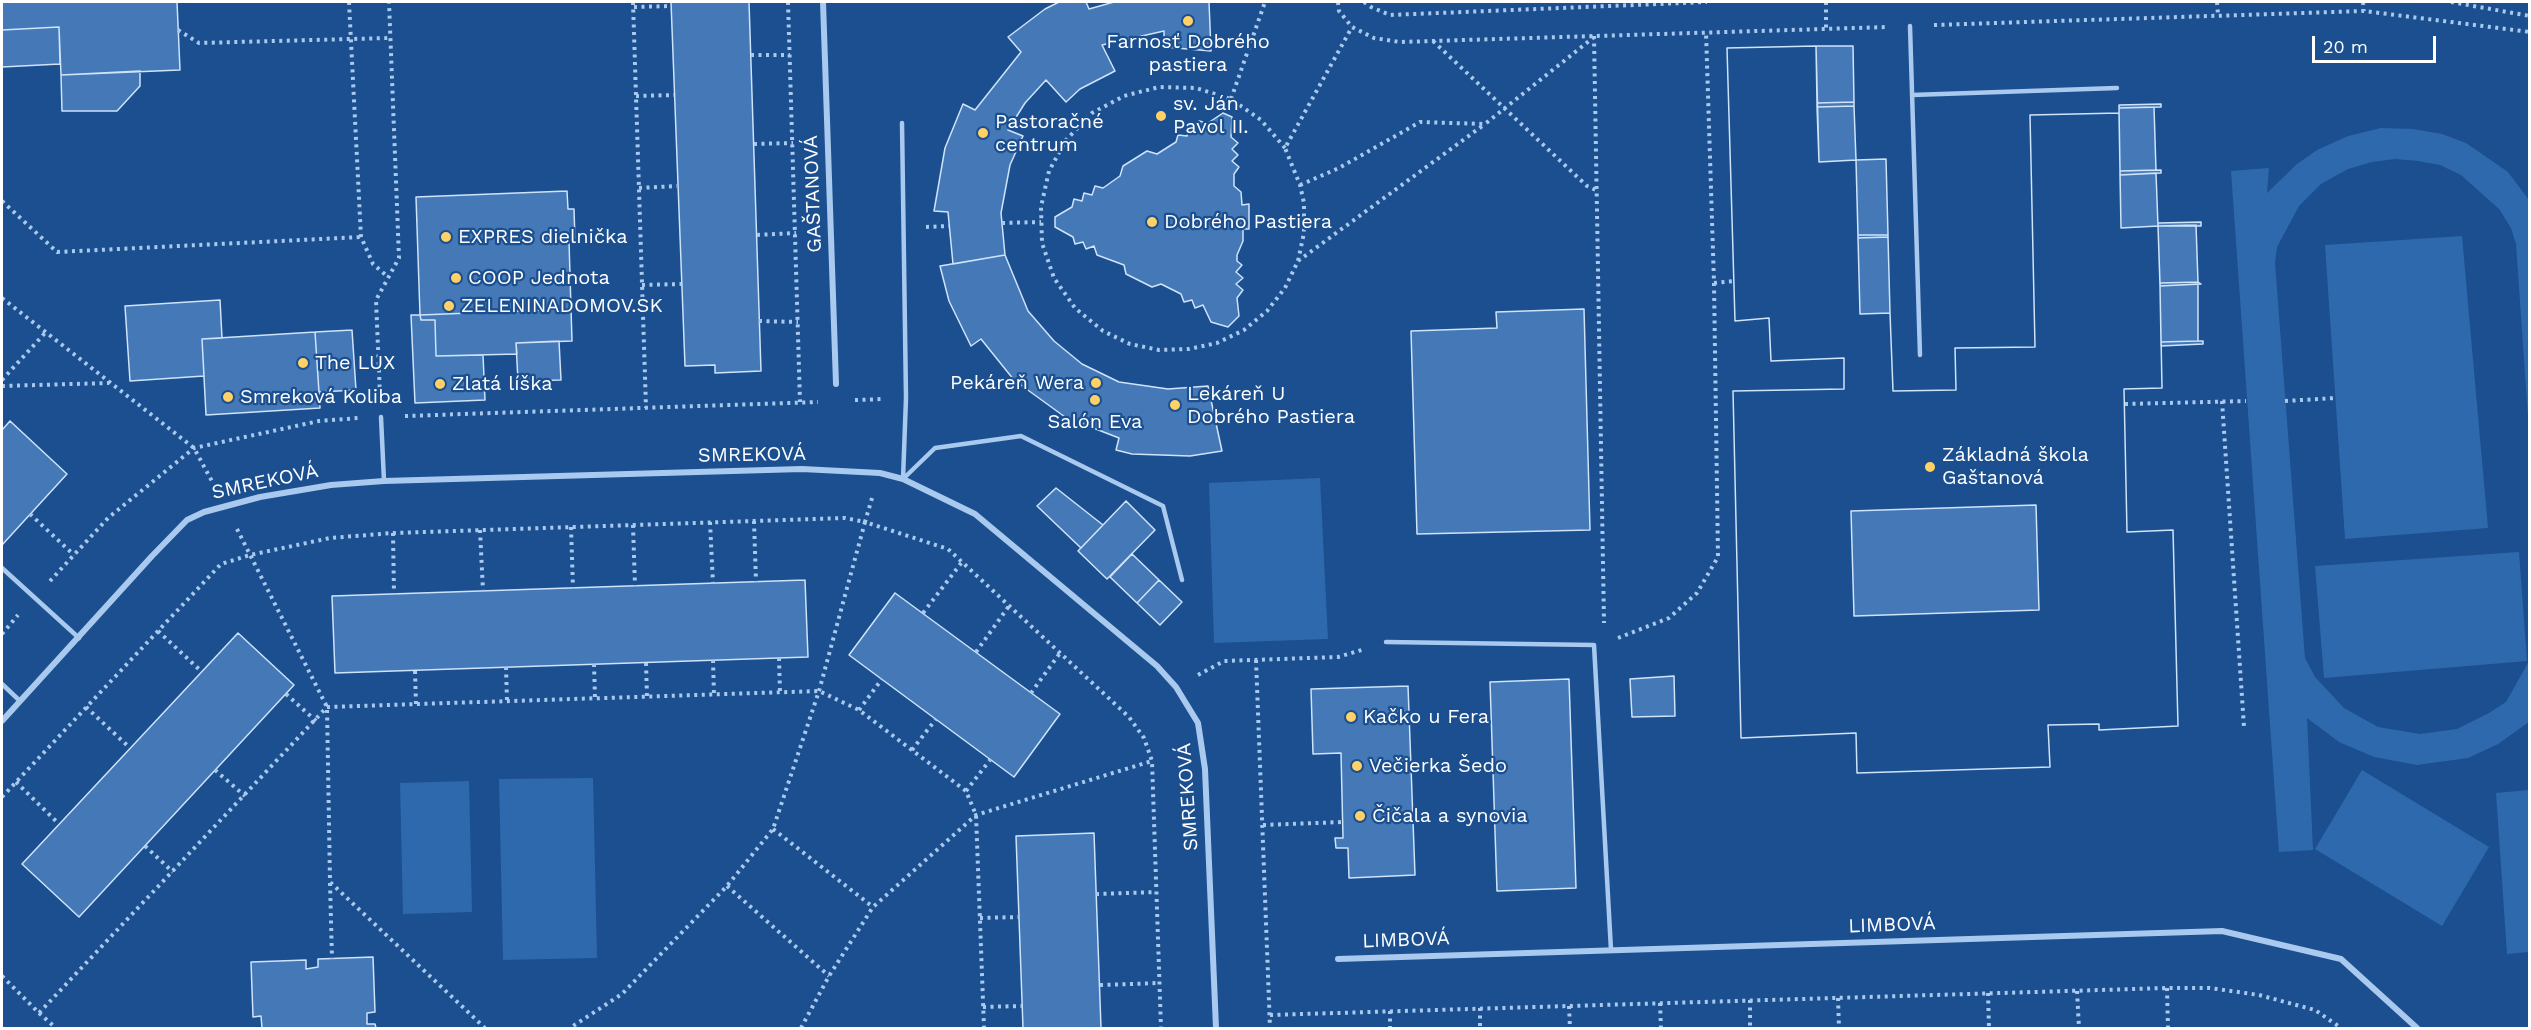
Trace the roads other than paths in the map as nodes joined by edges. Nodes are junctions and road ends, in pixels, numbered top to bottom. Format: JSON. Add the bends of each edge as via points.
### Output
{"nodes":[{"id":1,"x":823,"y":2,"type":"edge"},
{"id":2,"x":1910,"y":26,"type":"road end"},
{"id":3,"x":2117,"y":88,"type":"dead end"},
{"id":4,"x":1912,"y":95,"type":"junction"},
{"id":5,"x":902,"y":123,"type":"dead end"},
{"id":6,"x":1920,"y":355,"type":"dead end"},
{"id":7,"x":836,"y":384,"type":"dead end"},
{"id":8,"x":381,"y":417,"type":"road end"},
{"id":9,"x":903,"y":479,"type":"junction"},
{"id":10,"x":384,"y":481,"type":"junction"},
{"id":11,"x":2,"y":568,"type":"edge"},
{"id":12,"x":1182,"y":580,"type":"dead end"},
{"id":13,"x":79,"y":638,"type":"junction"},
{"id":14,"x":1386,"y":642,"type":"road end"},
{"id":15,"x":2,"y":684,"type":"edge"},
{"id":16,"x":20,"y":701,"type":"junction"},
{"id":17,"x":2,"y":722,"type":"edge"},
{"id":18,"x":1611,"y":950,"type":"junction"},
{"id":19,"x":1338,"y":959,"type":"dead end"},
{"id":20,"x":1216,"y":1029,"type":"edge"},
{"id":21,"x":2417,"y":1029,"type":"edge"}],
"edges":[{"from":1,"to":7,"type":"street","name":"GAŠTANOVÁ"},
{"from":2,"to":4,"type":"lane"},
{"from":3,"to":4,"type":"lane"},
{"from":4,"to":6,"type":"lane"},
{"from":5,"to":9,"type":"lane","via":[[906,398]]},
{"from":8,"to":10,"type":"lane"},
{"from":9,"to":10,"type":"street","name":"SMREKOVÁ","via":[[880,473],[802,469]]},
{"from":9,"to":12,"type":"lane","via":[[935,448],[1022,436],[1163,506]]},
{"from":9,"to":20,"type":"street","name":"SMREKOVÁ","via":[[975,514],[1157,666],[1176,687],[1198,723],[1205,769]]},
{"from":10,"to":13,"type":"street","name":"SMREKOVÁ","via":[[260,497],[187,520]]},
{"from":11,"to":13,"type":"lane"},
{"from":13,"to":16,"type":"street","name":"SMREKOVÁ"},
{"from":14,"to":18,"type":"lane","via":[[1594,645]]},
{"from":15,"to":16,"type":"lane"},
{"from":16,"to":17,"type":"street","name":"SMREKOVÁ"},
{"from":18,"to":19,"type":"street","name":"LIMBOVÁ"},
{"from":18,"to":21,"type":"street","name":"LIMBOVÁ","via":[[2222,931],[2341,959]]}]}
